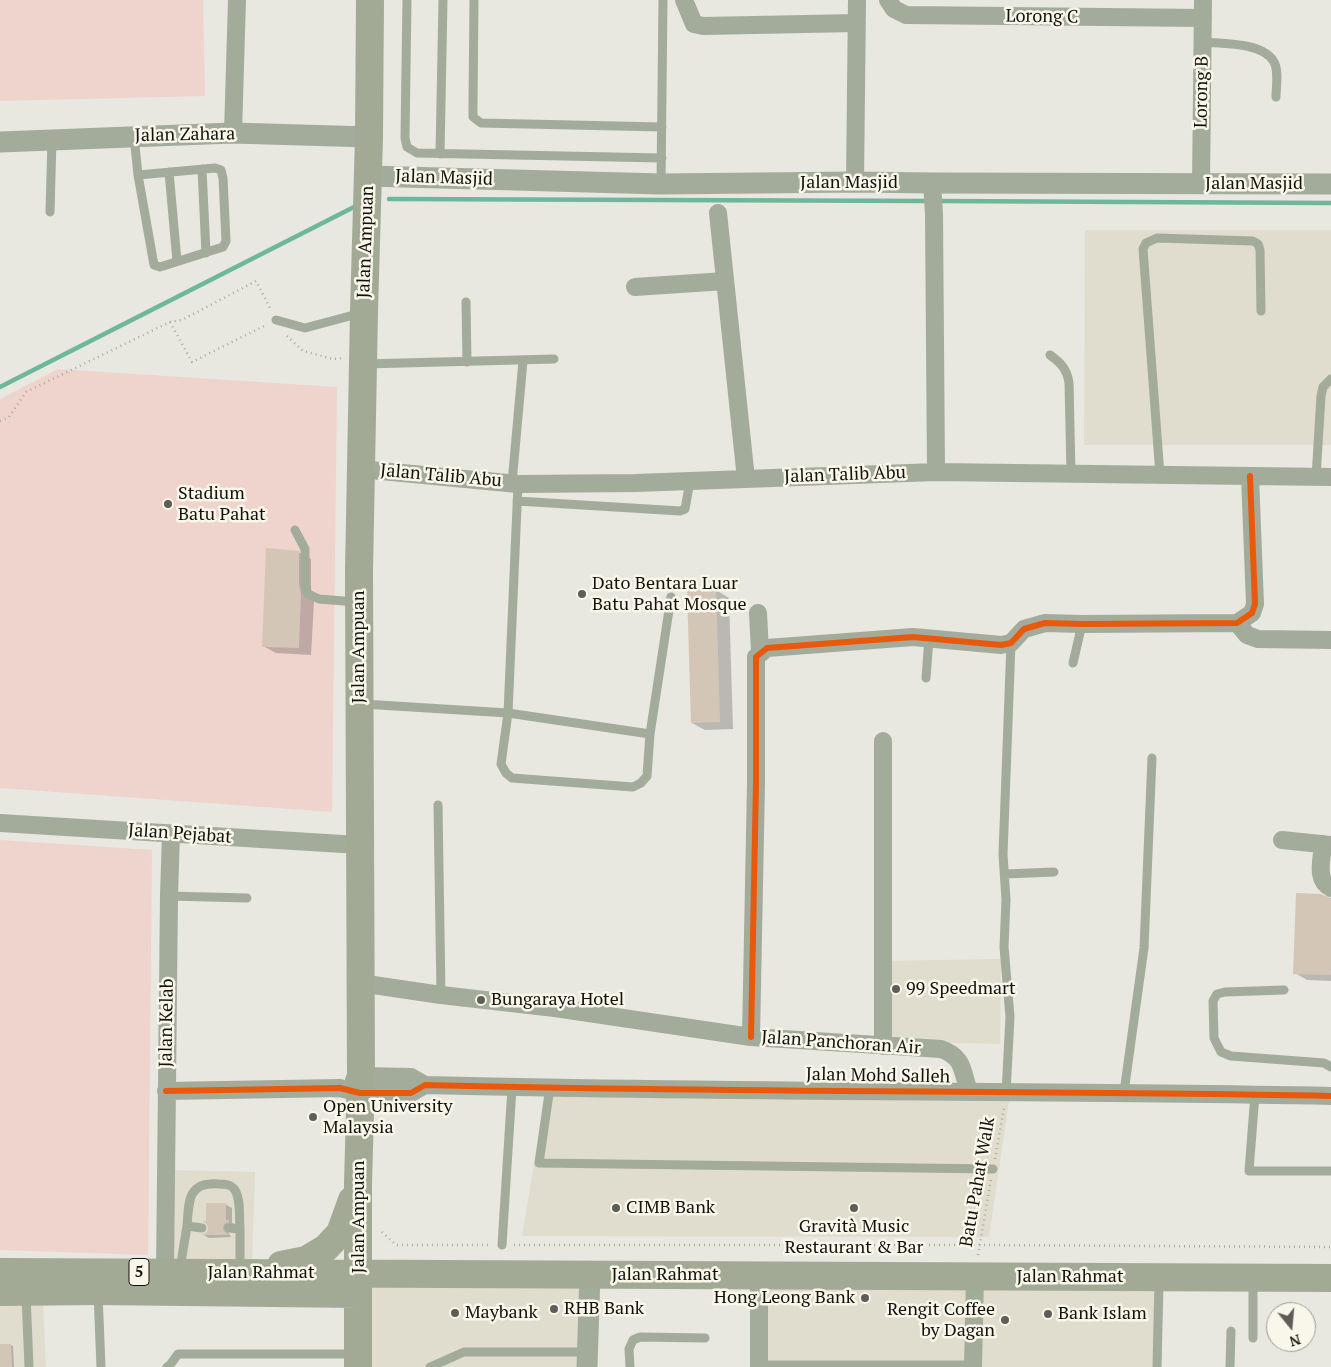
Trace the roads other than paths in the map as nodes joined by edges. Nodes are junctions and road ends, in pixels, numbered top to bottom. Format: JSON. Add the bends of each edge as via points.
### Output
{"nodes":[{"id":1,"x":237,"y":0,"type":"edge"},
{"id":2,"x":370,"y":0,"type":"edge"},
{"id":3,"x":407,"y":0,"type":"edge"},
{"id":4,"x":443,"y":0,"type":"edge"},
{"id":5,"x":474,"y":0,"type":"edge"},
{"id":6,"x":663,"y":0,"type":"edge"},
{"id":7,"x":684,"y":0,"type":"edge"},
{"id":8,"x":857,"y":0,"type":"edge"},
{"id":9,"x":888,"y":0,"type":"edge"},
{"id":10,"x":1203,"y":0,"type":"edge"},
{"id":11,"x":1203,"y":18,"type":"junction"},
{"id":12,"x":857,"y":23,"type":"junction"},
{"id":13,"x":1203,"y":42,"type":"junction"},
{"id":14,"x":1276,"y":97,"type":"dead end"},
{"id":15,"x":662,"y":127,"type":"junction"},
{"id":16,"x":232,"y":133,"type":"junction"},
{"id":17,"x":134,"y":136,"type":"junction"},
{"id":18,"x":370,"y":137,"type":"junction"},
{"id":19,"x":52,"y":139,"type":"junction"},
{"id":20,"x":0,"y":142,"type":"edge"},
{"id":21,"x":440,"y":154,"type":"junction"},
{"id":22,"x":662,"y":158,"type":"junction"},
{"id":23,"x":202,"y":169,"type":"junction"},
{"id":24,"x":169,"y":172,"type":"junction"},
{"id":25,"x":138,"y":175,"type":"junction"},
{"id":26,"x":368,"y":176,"type":"junction"},
{"id":27,"x":855,"y":182,"type":"junction"},
{"id":28,"x":661,"y":184,"type":"junction"},
{"id":29,"x":1201,"y":184,"type":"junction"},
{"id":30,"x":1331,"y":184,"type":"edge"},
{"id":31,"x":932,"y":190,"type":"junction"},
{"id":32,"x":50,"y":212,"type":"dead end"},
{"id":33,"x":718,"y":213,"type":"dead end"},
{"id":34,"x":206,"y":253,"type":"junction"},
{"id":35,"x":177,"y":261,"type":"junction"},
{"id":36,"x":724,"y":281,"type":"junction"},
{"id":37,"x":635,"y":287,"type":"dead end"},
{"id":38,"x":466,"y":302,"type":"dead end"},
{"id":39,"x":364,"y":312,"type":"junction"},
{"id":40,"x":1261,"y":312,"type":"dead end"},
{"id":41,"x":276,"y":320,"type":"road end"},
{"id":42,"x":1050,"y":355,"type":"dead end"},
{"id":43,"x":554,"y":359,"type":"dead end"},
{"id":44,"x":364,"y":361,"type":"junction"},
{"id":45,"x":523,"y":361,"type":"junction"},
{"id":46,"x":467,"y":362,"type":"junction"},
{"id":47,"x":1331,"y":379,"type":"edge"},
{"id":48,"x":360,"y":469,"type":"junction"},
{"id":49,"x":936,"y":472,"type":"junction"},
{"id":50,"x":1071,"y":474,"type":"junction"},
{"id":51,"x":1160,"y":475,"type":"junction"},
{"id":52,"x":1250,"y":476,"type":"junction"},
{"id":53,"x":1324,"y":477,"type":"edge"},
{"id":54,"x":746,"y":479,"type":"junction"},
{"id":55,"x":690,"y":481,"type":"junction"},
{"id":56,"x":515,"y":483,"type":"junction"},
{"id":57,"x":517,"y":501,"type":"junction"},
{"id":58,"x":295,"y":530,"type":"dead end"},
{"id":59,"x":671,"y":597,"type":"dead end"},
{"id":60,"x":359,"y":602,"type":"junction"},
{"id":61,"x":758,"y":613,"type":"dead end"},
{"id":62,"x":1237,"y":623,"type":"junction"},
{"id":63,"x":1082,"y":624,"type":"junction"},
{"id":64,"x":929,"y":638,"type":"junction"},
{"id":65,"x":1331,"y":640,"type":"edge"},
{"id":66,"x":1011,"y":642,"type":"junction"},
{"id":67,"x":760,"y":652,"type":"junction"},
{"id":68,"x":1073,"y":663,"type":"dead end"},
{"id":69,"x":926,"y":678,"type":"dead end"},
{"id":70,"x":358,"y":704,"type":"junction"},
{"id":71,"x":508,"y":713,"type":"junction"},
{"id":72,"x":650,"y":734,"type":"junction"},
{"id":73,"x":884,"y":741,"type":"dead end"},
{"id":74,"x":1152,"y":758,"type":"dead end"},
{"id":75,"x":438,"y":805,"type":"dead end"},
{"id":76,"x":0,"y":823,"type":"edge"},
{"id":77,"x":171,"y":834,"type":"junction"},
{"id":78,"x":1282,"y":840,"type":"dead end"},
{"id":79,"x":1327,"y":844,"type":"edge"},
{"id":80,"x":359,"y":845,"type":"junction"},
{"id":81,"x":1054,"y":872,"type":"dead end"},
{"id":82,"x":1005,"y":874,"type":"junction"},
{"id":83,"x":1331,"y":888,"type":"edge"},
{"id":84,"x":169,"y":896,"type":"junction"},
{"id":85,"x":247,"y":898,"type":"dead end"},
{"id":86,"x":360,"y":983,"type":"junction"},
{"id":87,"x":1284,"y":990,"type":"dead end"},
{"id":88,"x":441,"y":995,"type":"junction"},
{"id":89,"x":751,"y":1037,"type":"junction"},
{"id":90,"x":883,"y":1046,"type":"junction"},
{"id":91,"x":1331,"y":1067,"type":"edge"},
{"id":92,"x":354,"y":1086,"type":"junction"},
{"id":93,"x":550,"y":1087,"type":"junction"},
{"id":94,"x":512,"y":1088,"type":"junction"},
{"id":95,"x":166,"y":1091,"type":"junction"},
{"id":96,"x":969,"y":1092,"type":"junction"},
{"id":97,"x":1124,"y":1092,"type":"junction"},
{"id":98,"x":1006,"y":1093,"type":"junction"},
{"id":99,"x":1255,"y":1094,"type":"junction"},
{"id":100,"x":1331,"y":1096,"type":"edge"},
{"id":101,"x":993,"y":1169,"type":"road end"},
{"id":102,"x":1331,"y":1171,"type":"edge"},
{"id":103,"x":358,"y":1183,"type":"junction"},
{"id":104,"x":187,"y":1226,"type":"junction"},
{"id":105,"x":202,"y":1228,"type":"dead end"},
{"id":106,"x":229,"y":1228,"type":"dead end"},
{"id":107,"x":240,"y":1229,"type":"junction"},
{"id":108,"x":502,"y":1245,"type":"road end"},
{"id":109,"x":173,"y":1260,"type":"junction"},
{"id":110,"x":0,"y":1272,"type":"edge"},
{"id":111,"x":240,"y":1273,"type":"junction"},
{"id":112,"x":590,"y":1274,"type":"junction"},
{"id":113,"x":759,"y":1275,"type":"junction"},
{"id":114,"x":975,"y":1276,"type":"junction"},
{"id":115,"x":1159,"y":1277,"type":"junction"},
{"id":116,"x":1253,"y":1277,"type":"junction"},
{"id":117,"x":1331,"y":1278,"type":"edge"},
{"id":118,"x":358,"y":1284,"type":"junction"},
{"id":119,"x":98,"y":1291,"type":"junction"},
{"id":120,"x":17,"y":1298,"type":"edge"},
{"id":121,"x":1231,"y":1331,"type":"dead end"},
{"id":122,"x":705,"y":1338,"type":"dead end"},
{"id":123,"x":1253,"y":1338,"type":"dead end"},
{"id":124,"x":587,"y":1359,"type":"edge"},
{"id":125,"x":358,"y":1361,"type":"edge"},
{"id":126,"x":759,"y":1366,"type":"edge"},
{"id":127,"x":973,"y":1366,"type":"edge"},
{"id":128,"x":29,"y":1367,"type":"edge"},
{"id":129,"x":101,"y":1367,"type":"edge"},
{"id":130,"x":167,"y":1367,"type":"edge"},
{"id":131,"x":430,"y":1367,"type":"edge"},
{"id":132,"x":630,"y":1367,"type":"edge"},
{"id":133,"x":1157,"y":1367,"type":"edge"},
{"id":134,"x":1230,"y":1367,"type":"edge"}],
"edges":[{"from":1,"to":16,"type":"street"},
{"from":2,"to":18,"type":"main road","name":"Jalan Ampuan"},
{"from":3,"to":21,"type":"lane","via":[[405,138],[407,147],[417,153]]},
{"from":4,"to":21,"type":"lane"},
{"from":5,"to":15,"type":"lane","via":[[473,104],[474,117],[481,123]]},
{"from":6,"to":15,"type":"lane"},
{"from":7,"to":12,"type":"street","via":[[694,24],[703,26]]},
{"from":8,"to":12,"type":"street"},
{"from":9,"to":11,"type":"street","name":"Lorong C","via":[[894,9],[906,15]]},
{"from":10,"to":11,"type":"street","name":"Lorong B"},
{"from":11,"to":13,"type":"street","name":"Lorong B"},
{"from":12,"to":27,"type":"street"},
{"from":13,"to":14,"type":"lane","via":[[1260,50],[1273,61]]},
{"from":13,"to":29,"type":"street","name":"Lorong B"},
{"from":15,"to":22,"type":"lane"},
{"from":16,"to":17,"type":"street","name":"Jalan Zahara"},
{"from":16,"to":18,"type":"street","name":"Jalan Zahara"},
{"from":17,"to":19,"type":"street","name":"Jalan Zahara"},
{"from":17,"to":25,"type":"lane"},
{"from":18,"to":26,"type":"main road","name":"Jalan Ampuan"},
{"from":19,"to":20,"type":"street","name":"Jalan Zahara"},
{"from":19,"to":32,"type":"lane"},
{"from":21,"to":22,"type":"lane"},
{"from":22,"to":28,"type":"lane"},
{"from":23,"to":24,"type":"lane"},
{"from":23,"to":34,"type":"lane"},
{"from":23,"to":34,"type":"lane","via":[[221,170],[226,241],[223,247]]},
{"from":24,"to":25,"type":"lane"},
{"from":24,"to":35,"type":"lane"},
{"from":25,"to":35,"type":"lane","via":[[154,265],[160,267]]},
{"from":26,"to":28,"type":"street","name":"Jalan Masjid"},
{"from":26,"to":39,"type":"main road","name":"Jalan Ampuan"},
{"from":27,"to":28,"type":"street","name":"Jalan Masjid"},
{"from":27,"to":31,"type":"street","name":"Jalan Masjid"},
{"from":29,"to":30,"type":"street","name":"Jalan Masjid"},
{"from":29,"to":31,"type":"street","name":"Jalan Masjid"},
{"from":31,"to":49,"type":"street"},
{"from":33,"to":36,"type":"street"},
{"from":34,"to":35,"type":"lane"},
{"from":36,"to":37,"type":"street"},
{"from":36,"to":54,"type":"street"},
{"from":38,"to":46,"type":"lane"},
{"from":39,"to":41,"type":"lane","via":[[305,328]]},
{"from":39,"to":44,"type":"main road","name":"Jalan Ampuan"},
{"from":40,"to":51,"type":"lane","via":[[1260,250],[1253,241],[1157,238],[1146,243],[1143,249]]},
{"from":42,"to":50,"type":"lane","via":[[1068,373]]},
{"from":43,"to":45,"type":"lane"},
{"from":44,"to":46,"type":"lane"},
{"from":44,"to":48,"type":"main road","name":"Jalan Ampuan"},
{"from":45,"to":46,"type":"lane"},
{"from":45,"to":56,"type":"lane"},
{"from":47,"to":53,"type":"lane","via":[[1323,387],[1322,396]]},
{"from":48,"to":56,"type":"street","name":"Jalan Talib Abu"},
{"from":48,"to":60,"type":"main road","name":"Jalan Ampuan"},
{"from":49,"to":50,"type":"street","name":"Jalan Talib Abu"},
{"from":49,"to":54,"type":"street","name":"Jalan Talib Abu"},
{"from":50,"to":51,"type":"street","name":"Jalan Talib Abu"},
{"from":51,"to":52,"type":"street","name":"Jalan Talib Abu"},
{"from":52,"to":53,"type":"street","name":"Jalan Talib Abu"},
{"from":52,"to":62,"type":"street","via":[[1255,604],[1252,613]]},
{"from":54,"to":55,"type":"street","name":"Jalan Talib Abu"},
{"from":55,"to":56,"type":"street","name":"Jalan Talib Abu"},
{"from":55,"to":57,"type":"lane","via":[[685,509],[680,511]]},
{"from":56,"to":57,"type":"lane"},
{"from":57,"to":71,"type":"lane"},
{"from":58,"to":60,"type":"lane","via":[[305,549],[304,585],[308,594]]},
{"from":59,"to":72,"type":"lane"},
{"from":60,"to":70,"type":"main road","name":"Jalan Ampuan"},
{"from":61,"to":67,"type":"street"},
{"from":62,"to":63,"type":"street"},
{"from":62,"to":65,"type":"street","via":[[1247,635],[1258,639]]},
{"from":63,"to":66,"type":"street","via":[[1032,626]]},
{"from":63,"to":68,"type":"lane"},
{"from":64,"to":66,"type":"street","via":[[1001,645]]},
{"from":64,"to":67,"type":"street","via":[[796,645],[767,648]]},
{"from":64,"to":69,"type":"lane"},
{"from":66,"to":82,"type":"lane","via":[[1003,854]]},
{"from":67,"to":89,"type":"street","via":[[756,656]]},
{"from":70,"to":71,"type":"lane"},
{"from":70,"to":80,"type":"main road","name":"Jalan Ampuan"},
{"from":71,"to":72,"type":"lane"},
{"from":71,"to":72,"type":"lane","via":[[501,764],[512,778],[633,787],[646,776]]},
{"from":73,"to":90,"type":"street"},
{"from":74,"to":97,"type":"lane","via":[[1144,948]]},
{"from":75,"to":88,"type":"lane"},
{"from":76,"to":77,"type":"street","name":"Jalan Pejabat"},
{"from":77,"to":80,"type":"street","name":"Jalan Pejabat"},
{"from":77,"to":84,"type":"street","name":"Jalan Kelab"},
{"from":78,"to":79,"type":"street"},
{"from":79,"to":83,"type":"street","via":[[1321,878],[1324,885]]},
{"from":80,"to":86,"type":"main road","name":"Jalan Ampuan"},
{"from":81,"to":82,"type":"lane"},
{"from":82,"to":98,"type":"lane","via":[[1004,947],[1010,1018]]},
{"from":84,"to":85,"type":"lane"},
{"from":84,"to":95,"type":"street","name":"Jalan Kelab"},
{"from":86,"to":88,"type":"street","name":"Jalan Panchoran Air"},
{"from":86,"to":92,"type":"main road","name":"Jalan Ampuan"},
{"from":87,"to":91,"type":"lane","via":[[1217,994],[1213,1001],[1216,1046],[1231,1056],[1324,1063]]},
{"from":88,"to":89,"type":"street","name":"Jalan Panchoran Air"},
{"from":89,"to":90,"type":"street","name":"Jalan Panchoran Air"},
{"from":90,"to":96,"type":"street","name":"Jalan Panchoran Air","via":[[952,1053],[959,1060]]},
{"from":92,"to":94,"type":"street","name":"Jalan Mohd Salleh","via":[[411,1077],[425,1085]]},
{"from":92,"to":95,"type":"street","name":"Jalan Mohd Salleh"},
{"from":92,"to":103,"type":"main road","name":"Jalan Ampuan"},
{"from":93,"to":94,"type":"street","name":"Jalan Mohd Salleh"},
{"from":93,"to":96,"type":"street","name":"Jalan Mohd Salleh"},
{"from":93,"to":101,"type":"lane","via":[[539,1163]]},
{"from":94,"to":108,"type":"lane"},
{"from":95,"to":109,"type":"street","name":"Jalan Kelab"},
{"from":96,"to":98,"type":"street","name":"Jalan Mohd Salleh"},
{"from":97,"to":98,"type":"street","name":"Jalan Mohd Salleh"},
{"from":97,"to":99,"type":"street","name":"Jalan Mohd Salleh"},
{"from":99,"to":100,"type":"street","name":"Jalan Mohd Salleh"},
{"from":99,"to":102,"type":"lane","via":[[1249,1171]]},
{"from":103,"to":111,"type":"main road","via":[[340,1233],[326,1248],[306,1260]]},
{"from":103,"to":118,"type":"main road","name":"Jalan Ampuan"},
{"from":104,"to":105,"type":"lane"},
{"from":104,"to":107,"type":"lane","via":[[191,1196],[200,1185],[226,1184],[236,1193]]},
{"from":104,"to":109,"type":"lane"},
{"from":106,"to":107,"type":"lane"},
{"from":107,"to":111,"type":"lane"},
{"from":109,"to":110,"type":"main road","name":"Jalan Rahmat","number":"5"},
{"from":109,"to":111,"type":"main road","name":"Jalan Rahmat","number":"5"},
{"from":111,"to":118,"type":"main road","name":"Jalan Rahmat","number":"5"},
{"from":112,"to":113,"type":"main road","name":"Jalan Rahmat"},
{"from":112,"to":118,"type":"main road","name":"Jalan Rahmat"},
{"from":112,"to":124,"type":"street"},
{"from":113,"to":114,"type":"main road","name":"Jalan Rahmat"},
{"from":113,"to":126,"type":"street"},
{"from":114,"to":115,"type":"main road","name":"Jalan Rahmat"},
{"from":114,"to":127,"type":"street"},
{"from":115,"to":116,"type":"main road","name":"Jalan Rahmat"},
{"from":115,"to":133,"type":"lane"},
{"from":116,"to":117,"type":"main road","name":"Jalan Rahmat"},
{"from":116,"to":123,"type":"lane"},
{"from":118,"to":119,"type":"main road","name":"Jalan Rahmat","number":"5"},
{"from":118,"to":125,"type":"main road","name":"Jalan Ampuan"},
{"from":119,"to":120,"type":"main road","name":"Jalan Rahmat","number":"5"},
{"from":119,"to":129,"type":"lane"},
{"from":120,"to":128,"type":"lane"},
{"from":121,"to":134,"type":"lane"},
{"from":122,"to":132,"type":"lane","via":[[640,1337],[633,1340],[629,1348]]},
{"from":124,"to":131,"type":"lane","via":[[464,1352]]},
{"from":125,"to":130,"type":"lane","via":[[178,1354]]},
{"from":126,"to":127,"type":"lane"}]}
